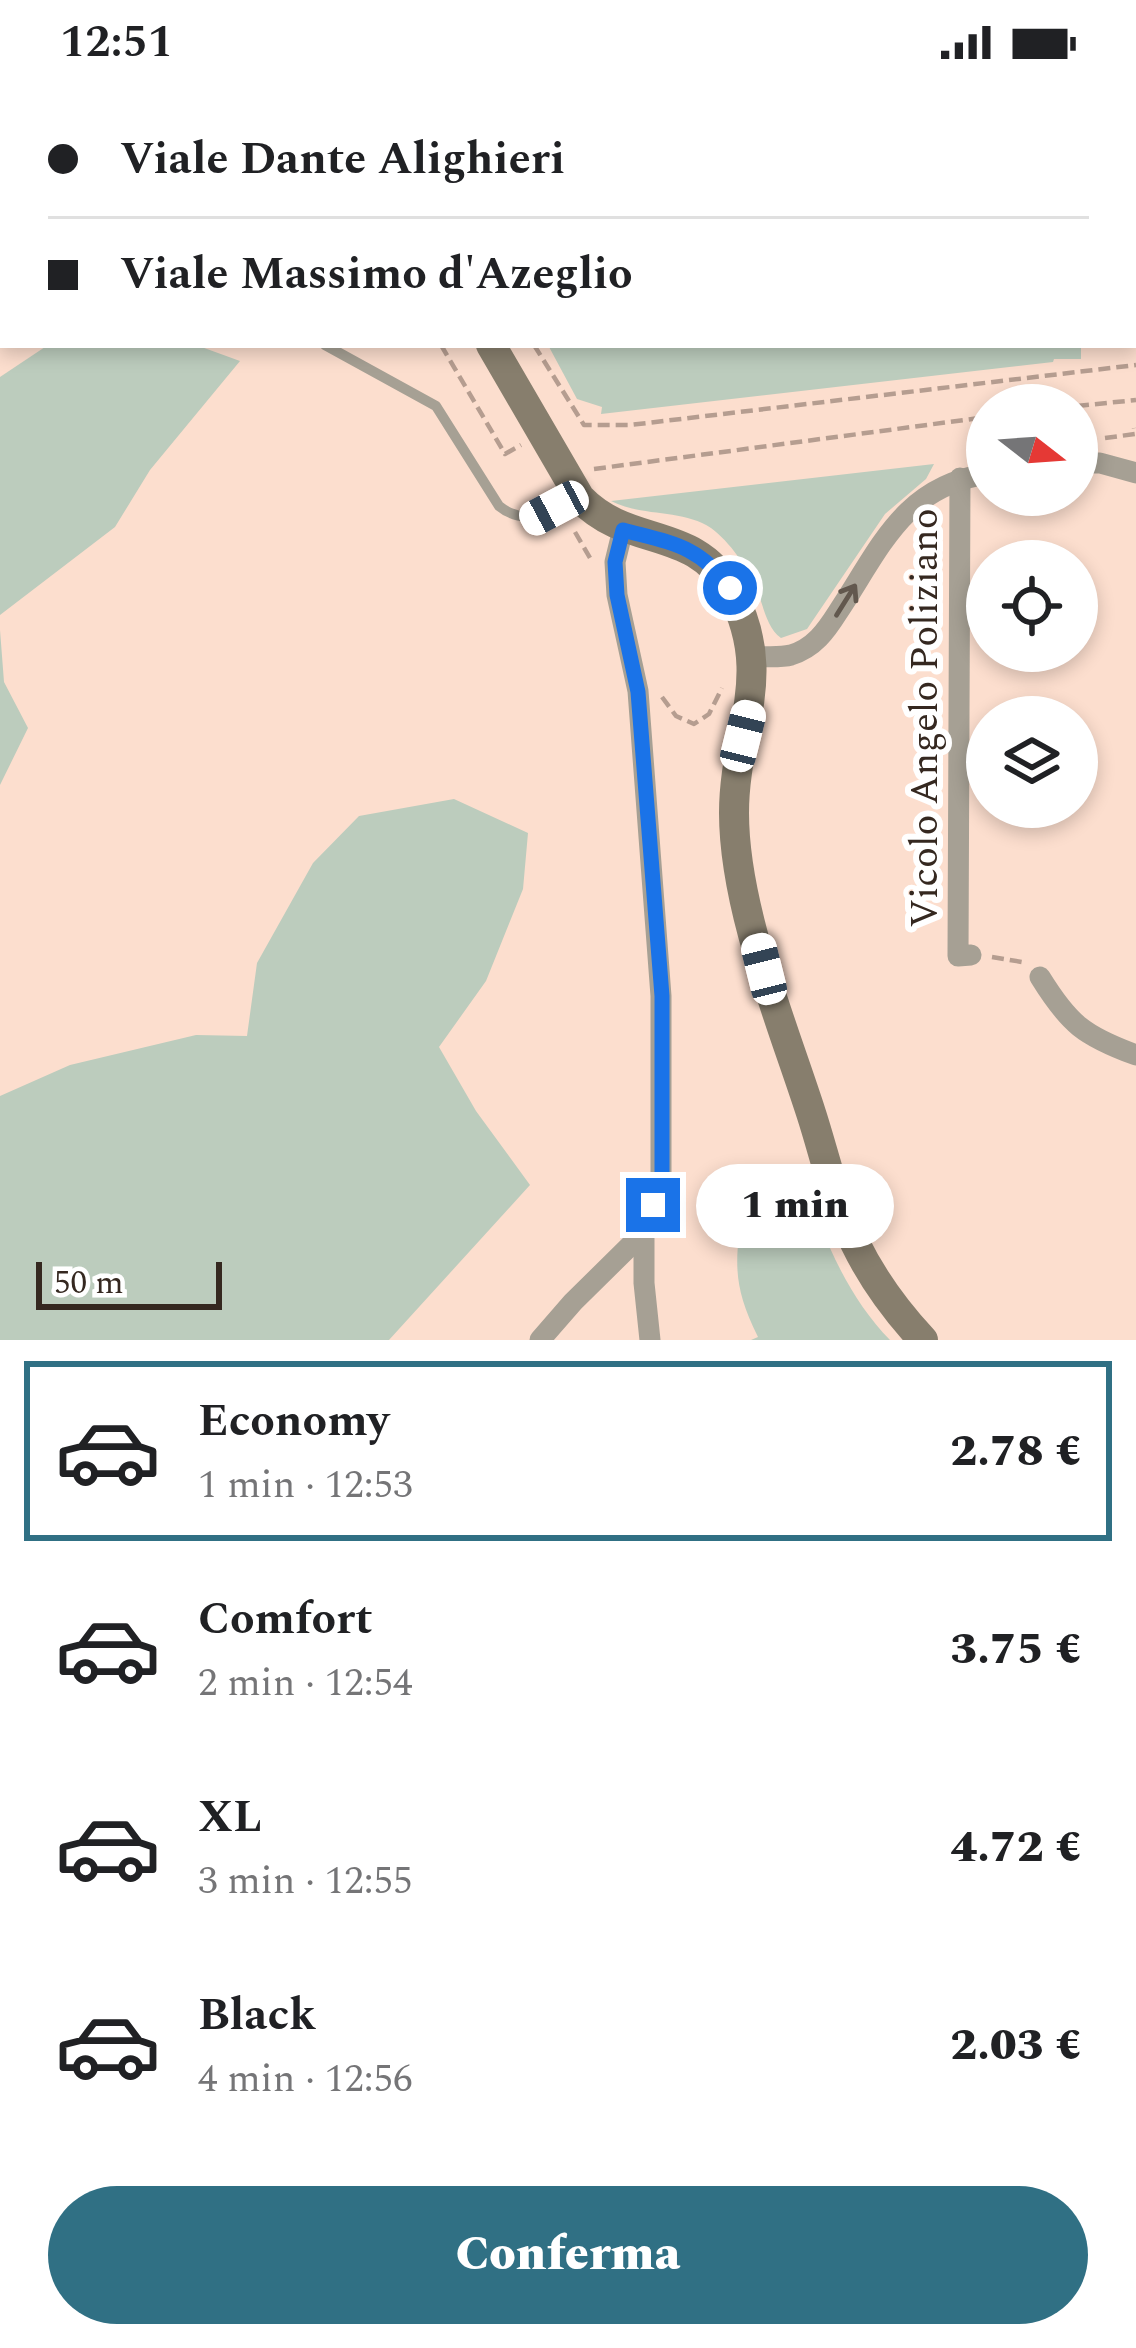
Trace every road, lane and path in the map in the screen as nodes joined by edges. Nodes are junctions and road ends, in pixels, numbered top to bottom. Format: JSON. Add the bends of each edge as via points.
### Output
{"nodes":[{"id":1,"x":331,"y":348,"type":"edge"},
{"id":2,"x":443,"y":348,"type":"edge"},
{"id":3,"x":493,"y":348,"type":"edge"},
{"id":4,"x":536,"y":348,"type":"edge"},
{"id":5,"x":1136,"y":364,"type":"edge"},
{"id":6,"x":1136,"y":400,"type":"edge"},
{"id":7,"x":1098,"y":404,"type":"edge"},
{"id":8,"x":966,"y":420,"type":"edge"},
{"id":9,"x":525,"y":443,"type":"dead end"},
{"id":10,"x":1098,"y":464,"type":"edge"},
{"id":11,"x":599,"y":469,"type":"dead end"},
{"id":12,"x":1136,"y":473,"type":"edge"},
{"id":13,"x":966,"y":477,"type":"edge"},
{"id":14,"x":960,"y":478,"type":"junction"},
{"id":15,"x":580,"y":498,"type":"junction"},
{"id":16,"x":623,"y":530,"type":"junction"},
{"id":17,"x":753,"y":665,"type":"junction"},
{"id":18,"x":638,"y":692,"type":"junction"},
{"id":19,"x":971,"y":956,"type":"joint"},
{"id":20,"x":1040,"y":977,"type":"joint"},
{"id":21,"x":1136,"y":1055,"type":"edge"},
{"id":22,"x":644,"y":1232,"type":"junction"},
{"id":23,"x":540,"y":1340,"type":"edge"},
{"id":24,"x":650,"y":1340,"type":"edge"},
{"id":25,"x":923,"y":1340,"type":"edge"}],
"edges":[{"from":1,"to":15,"type":"lane","via":[[436,406],[510,515],[533,519]]},
{"from":2,"to":9,"type":"path","via":[[506,454]]},
{"from":3,"to":15,"type":"main road"},
{"from":4,"to":5,"type":"path","via":[[584,425]]},
{"from":6,"to":7,"type":"path"},
{"from":8,"to":11,"type":"path"},
{"from":10,"to":12,"type":"street"},
{"from":13,"to":14,"type":"street"},
{"from":17,"to":14,"type":"street","one_way":true,"via":[[820,638],[919,498]]},
{"from":14,"to":19,"type":"street","name":"Vicolo Angelo Poliziano","via":[[958,956]]},
{"from":15,"to":16,"type":"main road"},
{"from":16,"to":17,"type":"main road","via":[[672,542],[715,567],[739,610]]},
{"from":16,"to":18,"type":"street","via":[[617,595]]},
{"from":17,"to":18,"type":"path","via":[[694,724],[676,716],[656,688]]},
{"from":17,"to":25,"type":"main road","via":[[734,814],[764,969],[851,1237],[879,1289]]},
{"from":18,"to":22,"type":"street","via":[[662,996],[662,1178]]},
{"from":19,"to":20,"type":"path","name":"Vicolo Angelo Poliziano","via":[[1018,959]]},
{"from":20,"to":21,"type":"street","via":[[1065,1017]]},
{"from":22,"to":23,"type":"street"},
{"from":22,"to":24,"type":"street"}]}
